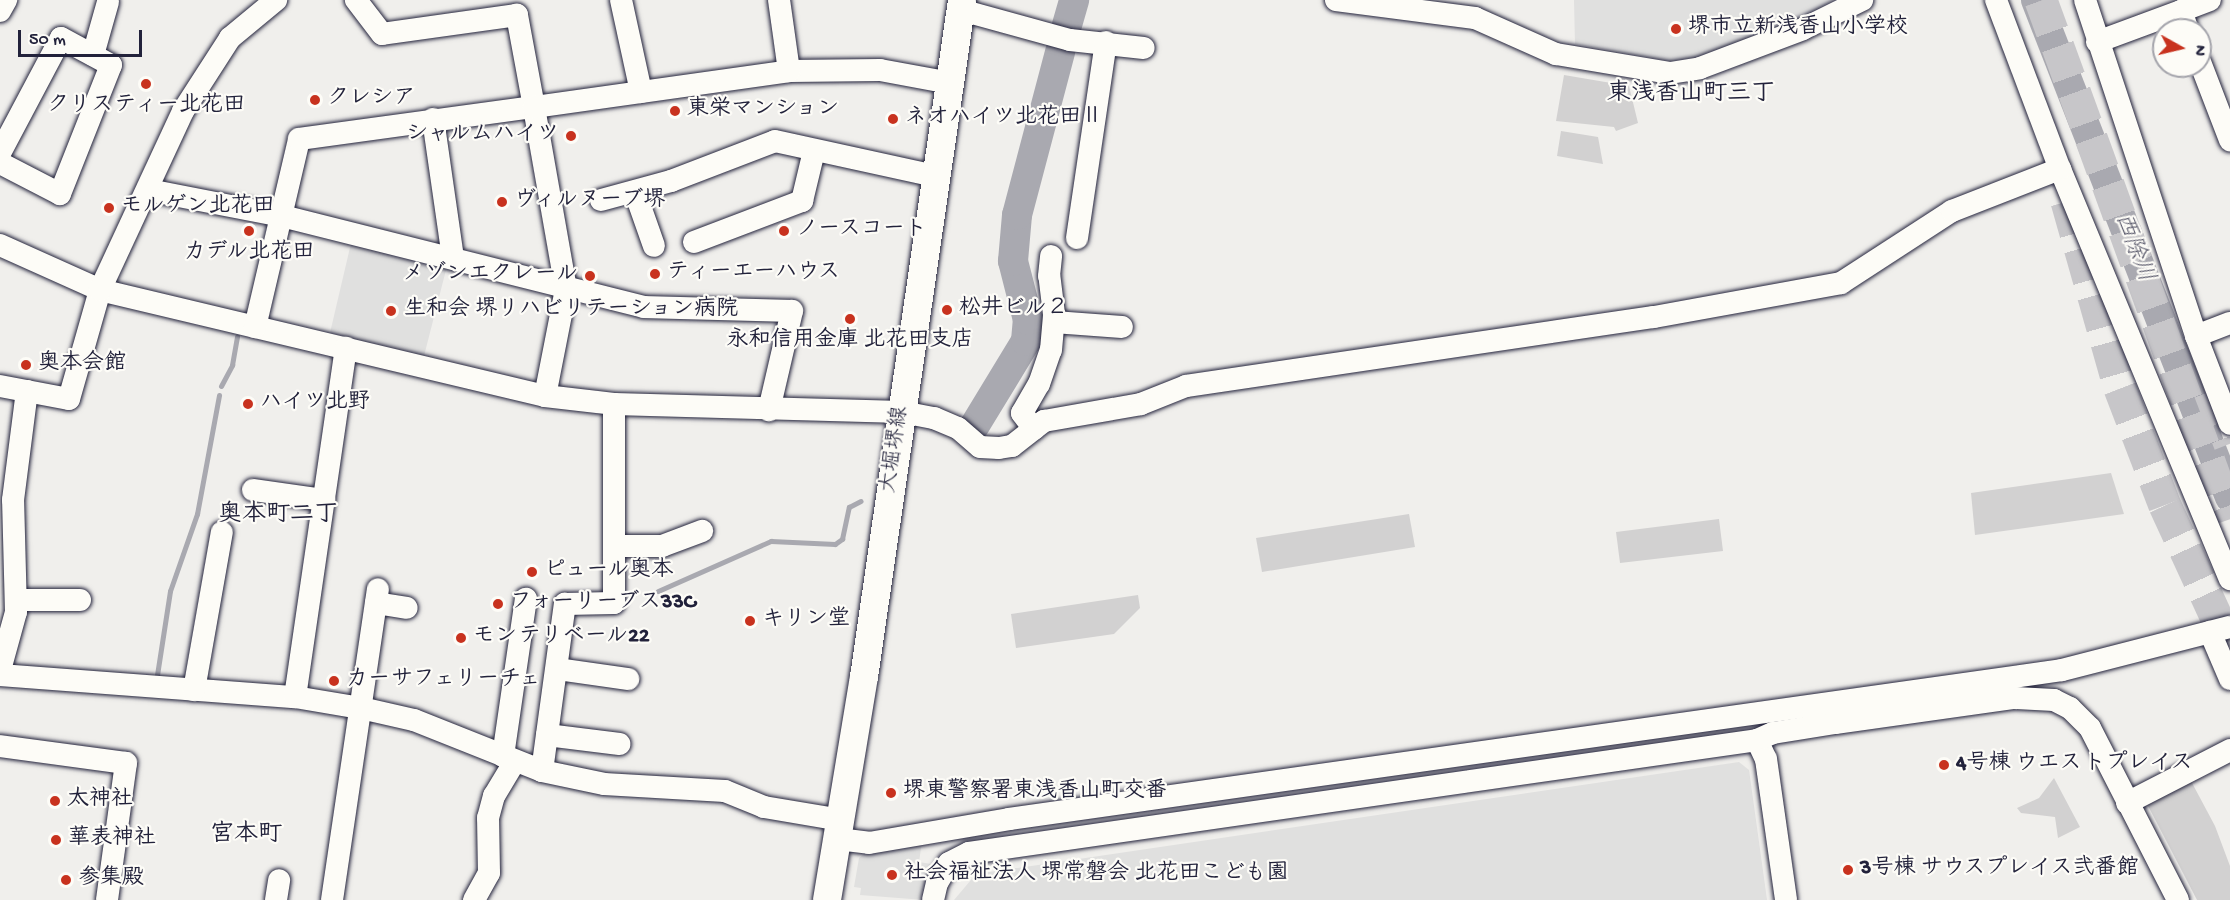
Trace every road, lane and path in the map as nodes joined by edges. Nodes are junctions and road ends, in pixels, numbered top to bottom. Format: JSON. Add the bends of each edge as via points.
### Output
{"nodes":[{"id":1,"x":6,"y":0,"type":"edge"},
{"id":2,"x":276,"y":0,"type":"edge"},
{"id":3,"x":356,"y":0,"type":"edge"},
{"id":4,"x":621,"y":0,"type":"edge"},
{"id":5,"x":779,"y":0,"type":"edge"},
{"id":6,"x":1336,"y":0,"type":"edge"},
{"id":7,"x":1862,"y":0,"type":"edge"},
{"id":8,"x":1996,"y":0,"type":"edge"},
{"id":9,"x":2085,"y":0,"type":"edge"},
{"id":10,"x":2210,"y":0,"type":"edge"},
{"id":11,"x":108,"y":2,"type":"dead end"},
{"id":12,"x":962,"y":5,"type":"edge"},
{"id":13,"x":515,"y":8,"type":"edge"},
{"id":14,"x":0,"y":12,"type":"edge"},
{"id":15,"x":2188,"y":18,"type":"edge"},
{"id":16,"x":2152,"y":29,"type":"edge"},
{"id":17,"x":1106,"y":42,"type":"junction"},
{"id":18,"x":2097,"y":42,"type":"junction"},
{"id":19,"x":1144,"y":48,"type":"dead end"},
{"id":20,"x":93,"y":55,"type":"junction"},
{"id":21,"x":789,"y":71,"type":"junction"},
{"id":22,"x":2206,"y":78,"type":"edge"},
{"id":23,"x":950,"y":83,"type":"junction"},
{"id":24,"x":642,"y":92,"type":"junction"},
{"id":25,"x":534,"y":107,"type":"junction"},
{"id":26,"x":433,"y":119,"type":"junction"},
{"id":27,"x":2230,"y":140,"type":"edge"},
{"id":28,"x":814,"y":151,"type":"junction"},
{"id":29,"x":0,"y":153,"type":"edge"},
{"id":30,"x":0,"y":163,"type":"edge"},
{"id":31,"x":2060,"y":169,"type":"junction"},
{"id":32,"x":936,"y":176,"type":"junction"},
{"id":33,"x":148,"y":190,"type":"junction"},
{"id":34,"x":635,"y":192,"type":"junction"},
{"id":35,"x":601,"y":200,"type":"dead end"},
{"id":36,"x":282,"y":216,"type":"junction"},
{"id":37,"x":1077,"y":238,"type":"dead end"},
{"id":38,"x":694,"y":242,"type":"dead end"},
{"id":39,"x":0,"y":245,"type":"edge"},
{"id":40,"x":654,"y":246,"type":"dead end"},
{"id":41,"x":1051,"y":256,"type":"dead end"},
{"id":42,"x":453,"y":258,"type":"junction"},
{"id":43,"x":566,"y":289,"type":"junction"},
{"id":44,"x":100,"y":290,"type":"junction"},
{"id":45,"x":1053,"y":322,"type":"junction"},
{"id":46,"x":2230,"y":322,"type":"edge"},
{"id":47,"x":255,"y":327,"type":"junction"},
{"id":48,"x":1122,"y":327,"type":"dead end"},
{"id":49,"x":2196,"y":336,"type":"junction"},
{"id":50,"x":346,"y":348,"type":"junction"},
{"id":51,"x":0,"y":386,"type":"edge"},
{"id":52,"x":27,"y":391,"type":"junction"},
{"id":53,"x":545,"y":396,"type":"junction"},
{"id":54,"x":614,"y":404,"type":"junction"},
{"id":55,"x":769,"y":410,"type":"junction"},
{"id":56,"x":902,"y":412,"type":"junction"},
{"id":57,"x":2230,"y":424,"type":"edge"},
{"id":58,"x":1034,"y":429,"type":"junction"},
{"id":59,"x":253,"y":490,"type":"dead end"},
{"id":60,"x":324,"y":500,"type":"junction"},
{"id":61,"x":702,"y":531,"type":"dead end"},
{"id":62,"x":222,"y":532,"type":"dead end"},
{"id":63,"x":615,"y":546,"type":"junction"},
{"id":64,"x":2230,"y":579,"type":"edge"},
{"id":65,"x":526,"y":599,"type":"dead end"},
{"id":66,"x":17,"y":600,"type":"junction"},
{"id":67,"x":80,"y":600,"type":"dead end"},
{"id":68,"x":407,"y":608,"type":"dead end"},
{"id":69,"x":2220,"y":629,"type":"edge"},
{"id":70,"x":557,"y":669,"type":"junction"},
{"id":71,"x":0,"y":670,"type":"edge"},
{"id":72,"x":0,"y":675,"type":"edge"},
{"id":73,"x":628,"y":679,"type":"dead end"},
{"id":74,"x":2230,"y":679,"type":"edge"},
{"id":75,"x":194,"y":690,"type":"junction"},
{"id":76,"x":295,"y":697,"type":"junction"},
{"id":77,"x":361,"y":708,"type":"junction"},
{"id":78,"x":547,"y":735,"type":"junction"},
{"id":79,"x":1757,"y":740,"type":"junction"},
{"id":80,"x":619,"y":744,"type":"dead end"},
{"id":81,"x":0,"y":746,"type":"edge"},
{"id":82,"x":2230,"y":750,"type":"edge"},
{"id":83,"x":509,"y":758,"type":"junction"},
{"id":84,"x":542,"y":771,"type":"junction"},
{"id":85,"x":2127,"y":803,"type":"junction"},
{"id":86,"x":840,"y":830,"type":"junction"},
{"id":87,"x":107,"y":900,"type":"edge"},
{"id":88,"x":332,"y":900,"type":"edge"},
{"id":89,"x":474,"y":900,"type":"edge"},
{"id":90,"x":827,"y":900,"type":"edge"},
{"id":91,"x":933,"y":900,"type":"edge"},
{"id":92,"x":1786,"y":900,"type":"edge"},
{"id":93,"x":2178,"y":900,"type":"edge"}],
"edges":[{"from":1,"to":14,"type":"street"},
{"from":2,"to":33,"type":"street","via":[[230,38],[183,111]]},
{"from":3,"to":13,"type":"street","via":[[382,34]]},
{"from":4,"to":24,"type":"street"},
{"from":5,"to":21,"type":"street"},
{"from":6,"to":7,"type":"street","via":[[1475,18],[1556,54],[1670,73],[1700,68],[1803,30]]},
{"from":8,"to":31,"type":"street"},
{"from":9,"to":18,"type":"street"},
{"from":10,"to":15,"type":"street"},
{"from":11,"to":20,"type":"street"},
{"from":12,"to":17,"type":"street","via":[[1070,40]]},
{"from":12,"to":23,"type":"main road","name":"大堀堺線"},
{"from":13,"to":25,"type":"street"},
{"from":16,"to":18,"type":"street"},
{"from":17,"to":19,"type":"street"},
{"from":17,"to":37,"type":"street"},
{"from":18,"to":49,"type":"street"},
{"from":20,"to":29,"type":"street","via":[[61,38]]},
{"from":20,"to":30,"type":"street","via":[[111,65],[60,194]]},
{"from":21,"to":23,"type":"street","via":[[880,70]]},
{"from":21,"to":24,"type":"street"},
{"from":22,"to":27,"type":"street"},
{"from":23,"to":32,"type":"main road","name":"大堀堺線"},
{"from":24,"to":25,"type":"street"},
{"from":25,"to":26,"type":"street"},
{"from":25,"to":43,"type":"street"},
{"from":26,"to":36,"type":"street","via":[[299,139]]},
{"from":26,"to":42,"type":"street"},
{"from":28,"to":32,"type":"street"},
{"from":28,"to":34,"type":"street","via":[[775,141]]},
{"from":28,"to":38,"type":"street","via":[[802,201]]},
{"from":31,"to":58,"type":"street","via":[[1952,211],[1841,284],[1654,317],[1186,386],[1141,404],[1044,421]]},
{"from":31,"to":64,"type":"street"},
{"from":32,"to":56,"type":"main road","name":"大堀堺線"},
{"from":33,"to":36,"type":"street"},
{"from":33,"to":44,"type":"street"},
{"from":34,"to":35,"type":"street"},
{"from":34,"to":40,"type":"street"},
{"from":36,"to":42,"type":"street"},
{"from":36,"to":47,"type":"street"},
{"from":39,"to":44,"type":"street"},
{"from":41,"to":45,"type":"street"},
{"from":42,"to":43,"type":"street"},
{"from":43,"to":53,"type":"street"},
{"from":43,"to":55,"type":"street","via":[[644,307],[792,311]]},
{"from":44,"to":47,"type":"street"},
{"from":44,"to":52,"type":"street","via":[[69,399]]},
{"from":45,"to":48,"type":"street"},
{"from":45,"to":58,"type":"street","via":[[1051,350],[1039,384],[1022,413]]},
{"from":46,"to":49,"type":"street"},
{"from":47,"to":50,"type":"street"},
{"from":49,"to":57,"type":"street"},
{"from":50,"to":53,"type":"street"},
{"from":50,"to":60,"type":"street"},
{"from":51,"to":52,"type":"street"},
{"from":52,"to":66,"type":"street","via":[[13,500]]},
{"from":53,"to":54,"type":"street"},
{"from":54,"to":55,"type":"street"},
{"from":54,"to":63,"type":"street","via":[[611,507]]},
{"from":55,"to":56,"type":"street"},
{"from":56,"to":58,"type":"street","via":[[934,418],[958,428],[980,447],[1012,446]]},
{"from":56,"to":86,"type":"main road","name":"大堀堺線"},
{"from":59,"to":60,"type":"street"},
{"from":60,"to":76,"type":"street"},
{"from":61,"to":63,"type":"street","via":[[662,546]]},
{"from":62,"to":75,"type":"street"},
{"from":63,"to":70,"type":"street","via":[[614,603],[565,604]]},
{"from":65,"to":83,"type":"street"},
{"from":66,"to":67,"type":"street"},
{"from":66,"to":71,"type":"street"},
{"from":68,"to":77,"type":"street","via":[[377,596]]},
{"from":69,"to":74,"type":"street"},
{"from":69,"to":86,"type":"street","via":[[2062,670],[1020,818],[869,843]]},
{"from":70,"to":73,"type":"street"},
{"from":70,"to":78,"type":"street"},
{"from":72,"to":75,"type":"street"},
{"from":75,"to":76,"type":"street"},
{"from":76,"to":77,"type":"street"},
{"from":77,"to":83,"type":"street","via":[[414,720]]},
{"from":77,"to":88,"type":"street"},
{"from":78,"to":80,"type":"street"},
{"from":78,"to":84,"type":"street"},
{"from":79,"to":85,"type":"street","via":[[1773,733],[1826,724],[2014,698],[2054,700],[2070,708],[2090,728]]},
{"from":79,"to":91,"type":"street","via":[[969,853],[949,863],[937,883]]},
{"from":79,"to":92,"type":"street","via":[[1767,764]]},
{"from":81,"to":87,"type":"street","via":[[126,763]]},
{"from":82,"to":85,"type":"street"},
{"from":83,"to":84,"type":"street"},
{"from":83,"to":89,"type":"street","via":[[488,818],[489,873]]},
{"from":84,"to":86,"type":"street","via":[[604,784],[725,791]]},
{"from":85,"to":93,"type":"street"},
{"from":86,"to":90,"type":"main road","name":"大堀堺線"}]}
